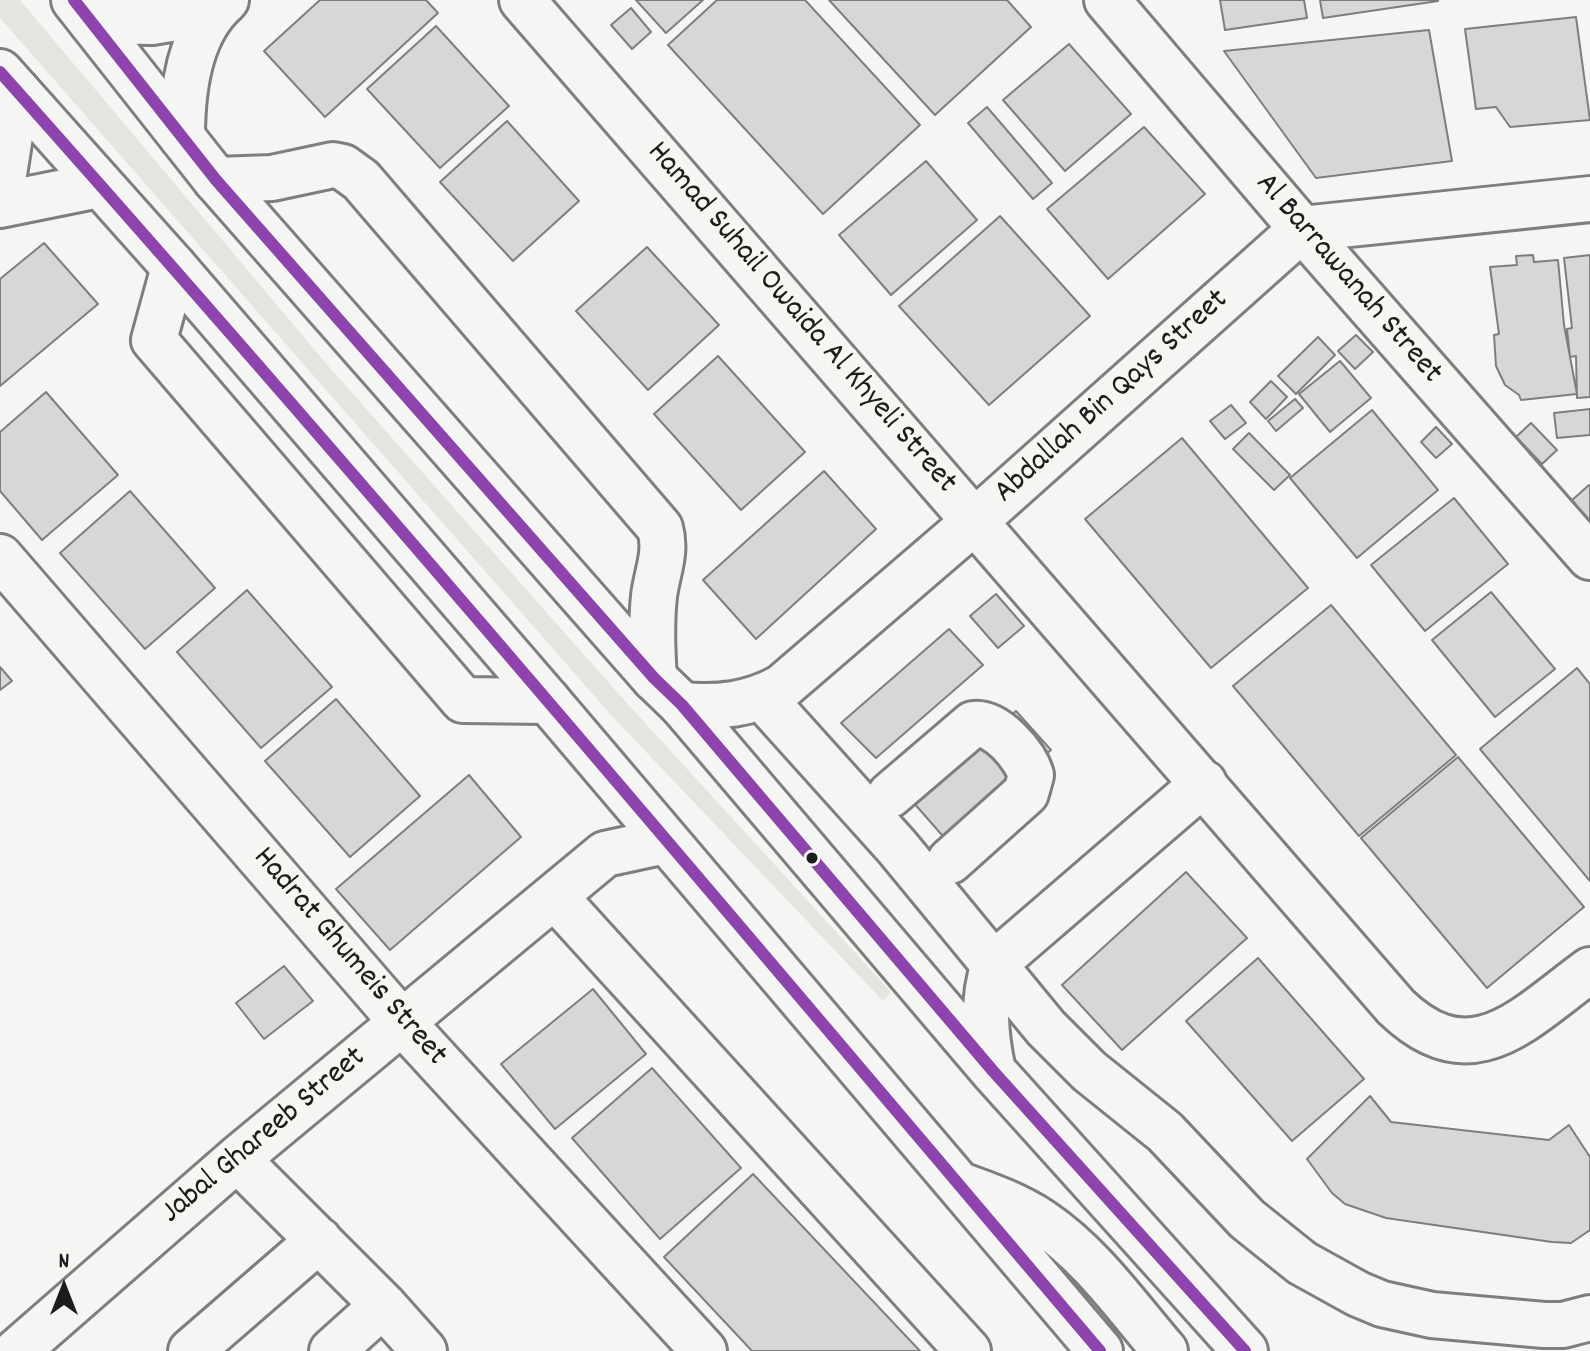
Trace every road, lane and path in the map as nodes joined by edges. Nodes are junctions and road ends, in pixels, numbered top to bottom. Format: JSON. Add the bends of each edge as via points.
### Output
{"nodes":[{"id":1,"x":522,"y":0,"type":"edge"},
{"id":2,"x":1107,"y":0,"type":"edge"},
{"id":3,"x":219,"y":6,"type":"edge"},
{"id":4,"x":82,"y":11,"type":"edge"},
{"id":5,"x":8,"y":81,"type":"edge"},
{"id":6,"x":182,"y":137,"type":"junction"},
{"id":7,"x":216,"y":180,"type":"junction"},
{"id":8,"x":99,"y":185,"type":"junction"},
{"id":9,"x":1590,"y":199,"type":"edge"},
{"id":10,"x":0,"y":203,"type":"edge"},
{"id":11,"x":1302,"y":229,"type":"junction"},
{"id":12,"x":174,"y":267,"type":"junction"},
{"id":13,"x":975,"y":521,"type":"junction"},
{"id":14,"x":0,"y":557,"type":"edge"},
{"id":15,"x":1590,"y":557,"type":"edge"},
{"id":16,"x":668,"y":692,"type":"junction"},
{"id":17,"x":763,"y":698,"type":"junction"},
{"id":18,"x":548,"y":701,"type":"junction"},
{"id":19,"x":1204,"y":783,"type":"junction"},
{"id":20,"x":845,"y":787,"type":"junction"},
{"id":21,"x":626,"y":795,"type":"junction"},
{"id":22,"x":890,"y":795,"type":"junction"},
{"id":23,"x":665,"y":841,"type":"junction"},
{"id":24,"x":605,"y":854,"type":"junction"},
{"id":25,"x":950,"y":861,"type":"junction"},
{"id":26,"x":555,"y":897,"type":"junction"},
{"id":27,"x":953,"y":916,"type":"junction"},
{"id":28,"x":994,"y":964,"type":"junction"},
{"id":29,"x":1590,"y":970,"type":"edge"},
{"id":30,"x":401,"y":1021,"type":"junction"},
{"id":31,"x":993,"y":1071,"type":"junction"},
{"id":32,"x":237,"y":1159,"type":"junction"},
{"id":33,"x":957,"y":1184,"type":"junction"},
{"id":34,"x":319,"y":1240,"type":"junction"},
{"id":35,"x":383,"y":1305,"type":"junction"},
{"id":36,"x":1590,"y":1318,"type":"edge"},
{"id":37,"x":17,"y":1351,"type":"edge"},
{"id":38,"x":191,"y":1351,"type":"edge"},
{"id":39,"x":332,"y":1351,"type":"edge"},
{"id":40,"x":424,"y":1351,"type":"edge"},
{"id":41,"x":704,"y":1351,"type":"edge"},
{"id":42,"x":968,"y":1351,"type":"edge"},
{"id":43,"x":1100,"y":1351,"type":"edge"},
{"id":44,"x":1165,"y":1351,"type":"edge"},
{"id":45,"x":1245,"y":1351,"type":"edge"}],
"edges":[{"from":1,"to":13,"type":"street","name":"Hamad Suhail Owaida Al Khyeli Street"},
{"from":2,"to":11,"type":"street","name":"Al Barrawanah Street"},
{"from":3,"to":4,"type":"street","via":[[152,22]]},
{"from":3,"to":6,"type":"street","via":[[191,60]]},
{"from":4,"to":6,"type":"street"},
{"from":5,"to":8,"type":"street"},
{"from":5,"to":10,"type":"street"},
{"from":6,"to":7,"type":"street"},
{"from":7,"to":16,"type":"street"},
{"from":7,"to":16,"type":"street","via":[[272,178],[333,165],[361,180],[660,528],[664,553],[651,621]]},
{"from":8,"to":10,"type":"street"},
{"from":8,"to":12,"type":"street"},
{"from":9,"to":11,"type":"street"},
{"from":11,"to":13,"type":"street","name":"Abdallah Bin Qays Street"},
{"from":11,"to":15,"type":"street","name":"Al Barrawanah Street"},
{"from":12,"to":18,"type":"street"},
{"from":12,"to":18,"type":"street","via":[[154,340],[463,700]]},
{"from":13,"to":17,"type":"street","name":"Abdallah Bin Qays Street"},
{"from":13,"to":19,"type":"street","name":"Hamad Suhail Owaida Al Khyeli Street"},
{"from":14,"to":30,"type":"street","name":"Hadrat Ghumeis Street"},
{"from":16,"to":17,"type":"street","name":"Abdallah Bin Qays Street","via":[[723,706]]},
{"from":16,"to":31,"type":"street"},
{"from":17,"to":20,"type":"street"},
{"from":18,"to":21,"type":"street"},
{"from":19,"to":28,"type":"street"},
{"from":19,"to":29,"type":"street","name":"Hamad Suhail Owaida Al Khyeli Street","via":[[1396,1007],[1436,1036],[1485,1039],[1509,1030]]},
{"from":20,"to":22,"type":"street","via":[[867,783]]},
{"from":20,"to":27,"type":"street"},
{"from":21,"to":23,"type":"street"},
{"from":21,"to":24,"type":"street"},
{"from":22,"to":25,"type":"street"},
{"from":22,"to":25,"type":"street","via":[[973,724],[993,728],[1023,758],[1031,775],[1026,793]]},
{"from":23,"to":24,"type":"street"},
{"from":23,"to":33,"type":"street"},
{"from":24,"to":26,"type":"street","name":"Jabal Ghareeb Street"},
{"from":25,"to":27,"type":"street","via":[[962,882],[960,906]]},
{"from":26,"to":30,"type":"street","name":"Jabal Ghareeb Street"},
{"from":26,"to":42,"type":"street"},
{"from":27,"to":28,"type":"street"},
{"from":28,"to":31,"type":"street","via":[[985,1003]]},
{"from":28,"to":36,"type":"street","via":[[1089,1071],[1165,1132],[1247,1219],[1302,1263],[1382,1304],[1432,1315],[1544,1325]]},
{"from":30,"to":32,"type":"street","name":"Jabal Ghareeb Street"},
{"from":30,"to":41,"type":"street","name":"Hadrat Ghumeis Street"},
{"from":31,"to":45,"type":"street"},
{"from":32,"to":34,"type":"street"},
{"from":32,"to":37,"type":"street","name":"Jabal Ghareeb Street"},
{"from":33,"to":43,"type":"street"},
{"from":33,"to":44,"type":"street","via":[[1042,1222],[1078,1251]]},
{"from":34,"to":35,"type":"street"},
{"from":34,"to":38,"type":"street"},
{"from":35,"to":39,"type":"street"},
{"from":35,"to":40,"type":"street"}]}
